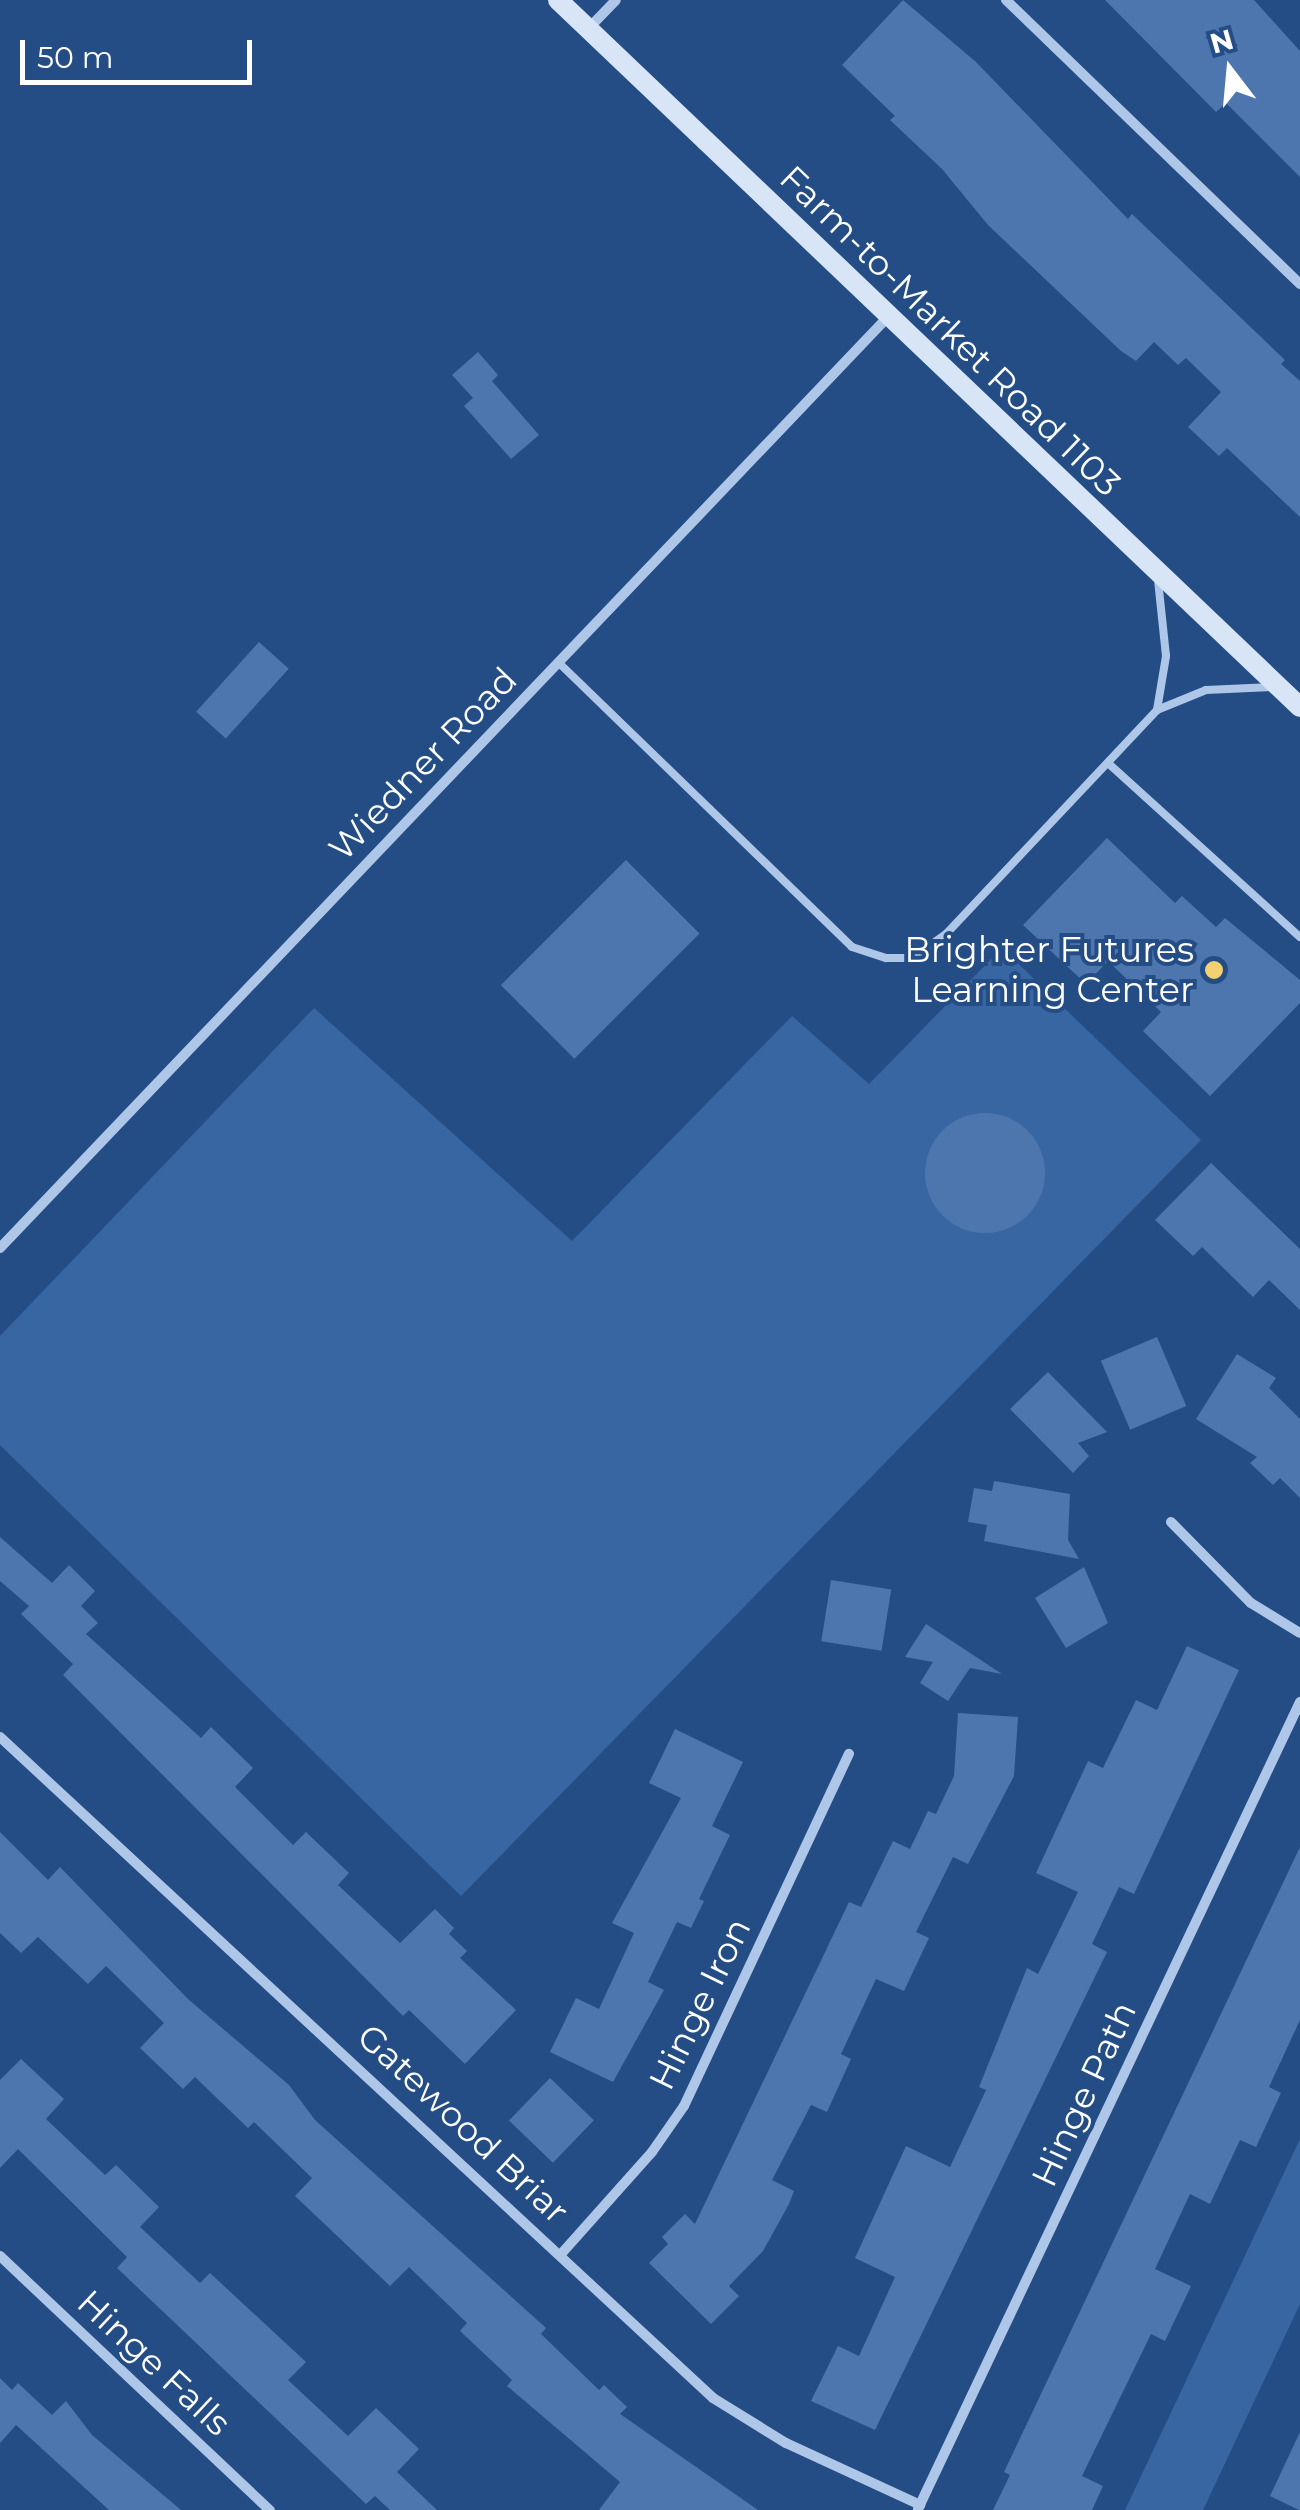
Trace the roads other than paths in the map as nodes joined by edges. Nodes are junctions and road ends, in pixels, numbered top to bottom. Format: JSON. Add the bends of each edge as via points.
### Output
{"nodes":[{"id":1,"x":558,"y":0,"type":"edge"},
{"id":2,"x":616,"y":0,"type":"edge"},
{"id":3,"x":1006,"y":0,"type":"edge"},
{"id":4,"x":588,"y":29,"type":"junction"},
{"id":5,"x":1300,"y":284,"type":"edge"},
{"id":6,"x":887,"y":318,"type":"junction"},
{"id":7,"x":1158,"y":573,"type":"junction"},
{"id":8,"x":558,"y":662,"type":"junction"},
{"id":9,"x":1278,"y":687,"type":"junction"},
{"id":10,"x":1300,"y":708,"type":"edge"},
{"id":11,"x":1157,"y":710,"type":"junction"},
{"id":12,"x":1108,"y":763,"type":"junction"},
{"id":13,"x":1300,"y":937,"type":"edge"},
{"id":14,"x":0,"y":1248,"type":"edge"},
{"id":15,"x":1171,"y":1522,"type":"dead end"},
{"id":16,"x":1300,"y":1632,"type":"edge"},
{"id":17,"x":1300,"y":1702,"type":"edge"},
{"id":18,"x":0,"y":1737,"type":"edge"},
{"id":19,"x":849,"y":1754,"type":"dead end"},
{"id":20,"x":562,"y":2253,"type":"junction"},
{"id":21,"x":0,"y":2256,"type":"edge"},
{"id":22,"x":919,"y":2508,"type":"edge"},
{"id":23,"x":270,"y":2510,"type":"edge"}],
"edges":[{"from":1,"to":4,"type":"main road","name":"Farm-to-Market Road 1103"},
{"from":2,"to":4,"type":"street"},
{"from":3,"to":5,"type":"street"},
{"from":4,"to":6,"type":"main road","name":"Farm-to-Market Road 1103"},
{"from":6,"to":7,"type":"main road","name":"Farm-to-Market Road 1103"},
{"from":6,"to":8,"type":"street","name":"Wiedner Road"},
{"from":7,"to":9,"type":"main road","name":"Farm-to-Market Road 1103"},
{"from":7,"to":11,"type":"lane","via":[[1166,656]]},
{"from":8,"to":12,"type":"lane","via":[[852,947],[886,958],[913,958],[948,933]]},
{"from":8,"to":14,"type":"street","name":"Wiedner Road"},
{"from":9,"to":10,"type":"main road","name":"Farm-to-Market Road 1103"},
{"from":9,"to":11,"type":"lane","via":[[1206,690]]},
{"from":11,"to":12,"type":"lane"},
{"from":12,"to":13,"type":"lane"},
{"from":15,"to":16,"type":"street","via":[[1250,1603]]},
{"from":17,"to":22,"type":"street","name":"Hinge Path"},
{"from":18,"to":20,"type":"street","name":"Gatewood Briar"},
{"from":19,"to":20,"type":"street","name":"Hinge Iron","via":[[684,2106]]},
{"from":20,"to":22,"type":"street","name":"Gatewood Briar","via":[[713,2398],[786,2443]]},
{"from":21,"to":23,"type":"street","name":"Hinge Falls"}]}
